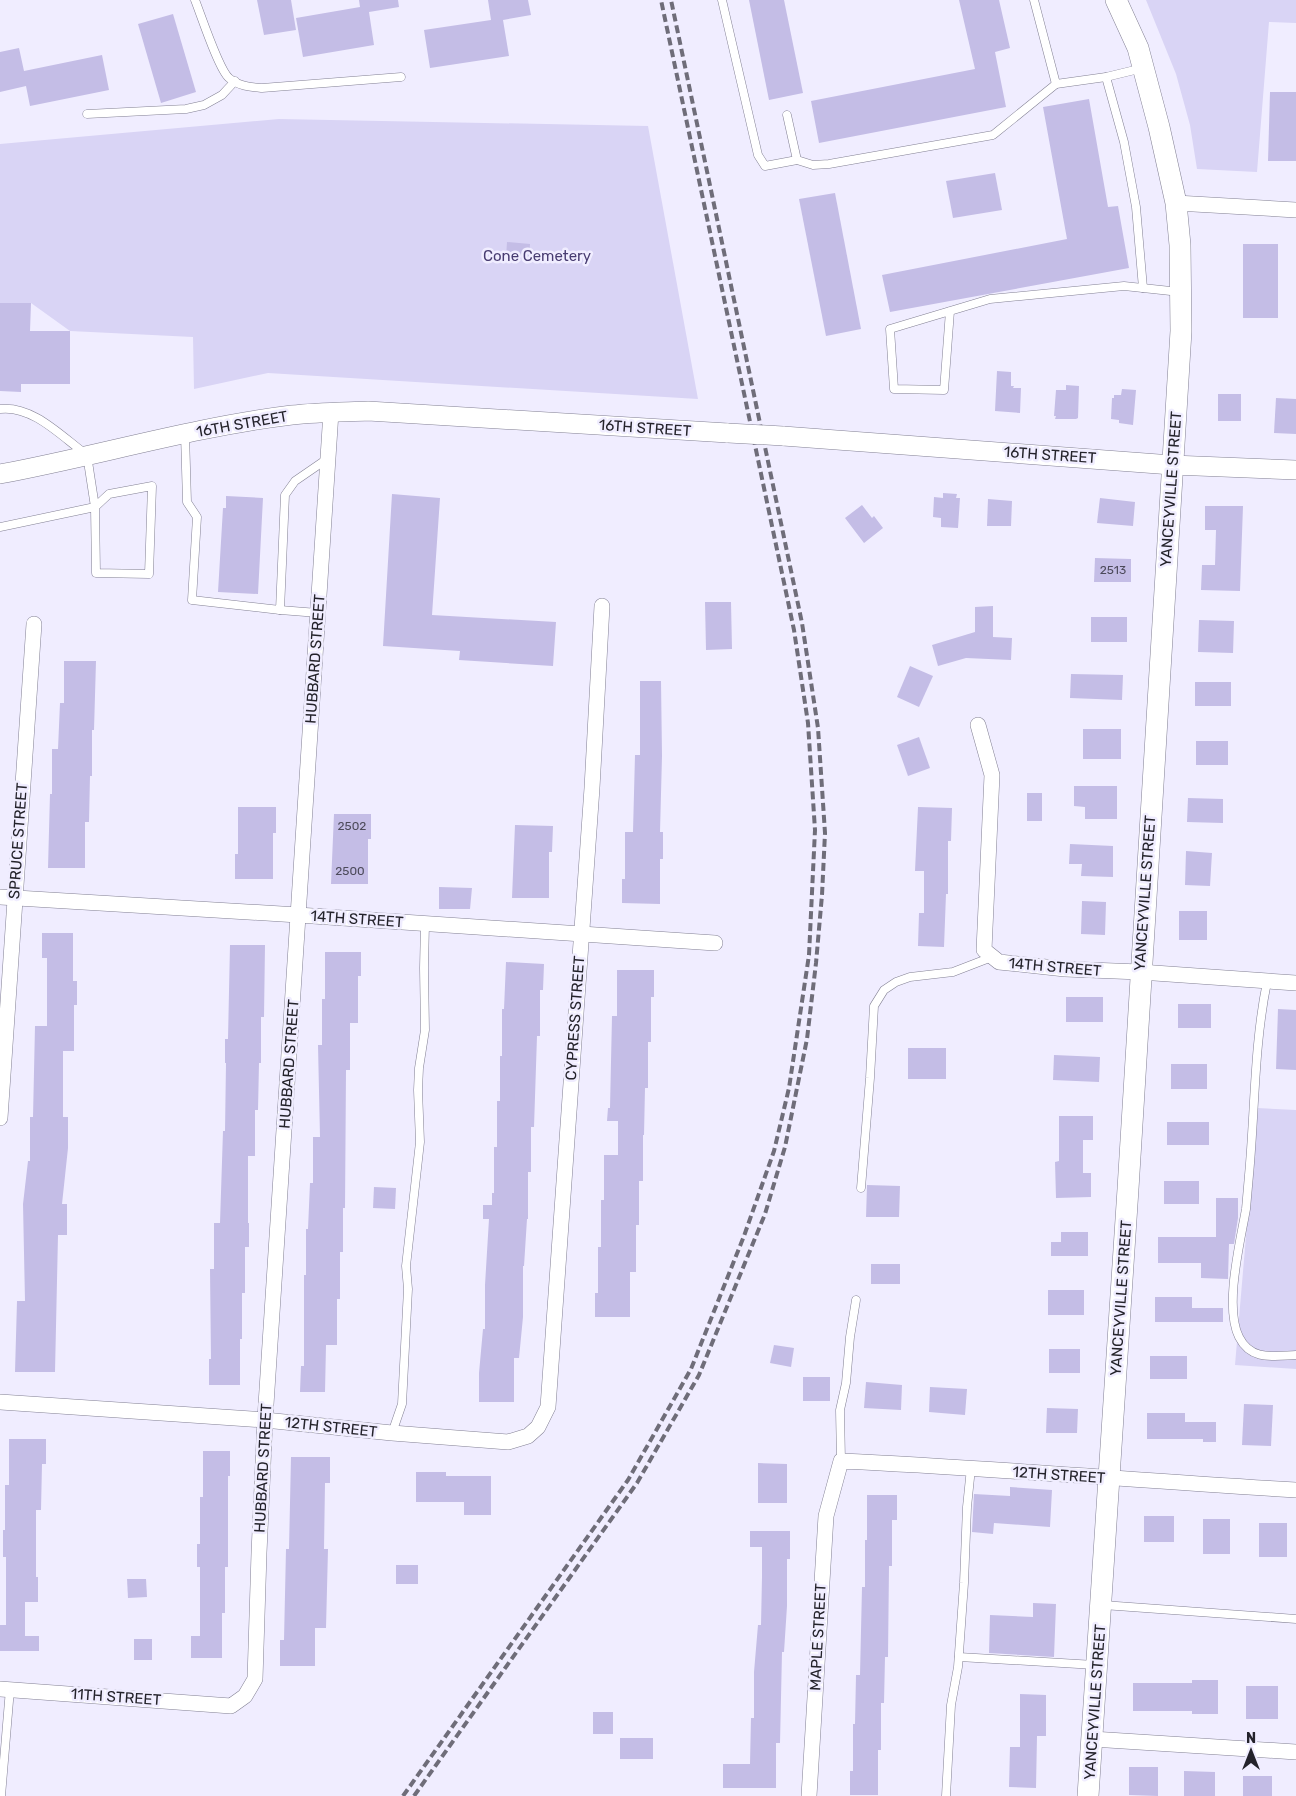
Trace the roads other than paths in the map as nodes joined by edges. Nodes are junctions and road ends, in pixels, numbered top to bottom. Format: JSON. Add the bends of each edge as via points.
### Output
{"nodes":[{"id":1,"x":195,"y":0,"type":"edge"},
{"id":2,"x":722,"y":0,"type":"edge"},
{"id":3,"x":1034,"y":0,"type":"edge"},
{"id":4,"x":1116,"y":0,"type":"edge"},
{"id":5,"x":1144,"y":68,"type":"junction"},
{"id":6,"x":401,"y":77,"type":"dead end"},
{"id":7,"x":1106,"y":77,"type":"junction"},
{"id":8,"x":235,"y":82,"type":"junction"},
{"id":9,"x":1056,"y":84,"type":"junction"},
{"id":10,"x":87,"y":114,"type":"dead end"},
{"id":11,"x":786,"y":115,"type":"dead end"},
{"id":12,"x":797,"y":160,"type":"junction"},
{"id":13,"x":1176,"y":202,"type":"junction"},
{"id":14,"x":1296,"y":210,"type":"edge"},
{"id":15,"x":1143,"y":288,"type":"junction"},
{"id":16,"x":1180,"y":292,"type":"junction"},
{"id":17,"x":950,"y":311,"type":"junction"},
{"id":18,"x":0,"y":409,"type":"edge"},
{"id":19,"x":331,"y":412,"type":"junction"},
{"id":20,"x":185,"y":434,"type":"junction"},
{"id":21,"x":87,"y":455,"type":"junction"},
{"id":22,"x":328,"y":459,"type":"junction"},
{"id":23,"x":1172,"y":464,"type":"junction"},
{"id":24,"x":1296,"y":470,"type":"edge"},
{"id":25,"x":0,"y":474,"type":"edge"},
{"id":26,"x":94,"y":507,"type":"junction"},
{"id":27,"x":0,"y":527,"type":"edge"},
{"id":28,"x":602,"y":606,"type":"dead end"},
{"id":29,"x":280,"y":610,"type":"junction"},
{"id":30,"x":318,"y":613,"type":"junction"},
{"id":31,"x":34,"y":624,"type":"dead end"},
{"id":32,"x":978,"y":725,"type":"dead end"},
{"id":33,"x":7,"y":898,"type":"edge"},
{"id":34,"x":298,"y":915,"type":"junction"},
{"id":35,"x":425,"y":923,"type":"junction"},
{"id":36,"x":581,"y":933,"type":"junction"},
{"id":37,"x":715,"y":943,"type":"dead end"},
{"id":38,"x":992,"y":957,"type":"junction"},
{"id":39,"x":1140,"y":972,"type":"junction"},
{"id":40,"x":1267,"y":982,"type":"junction"},
{"id":41,"x":1296,"y":983,"type":"edge"},
{"id":42,"x":0,"y":1118,"type":"edge"},
{"id":43,"x":861,"y":1188,"type":"dead end"},
{"id":44,"x":856,"y":1300,"type":"dead end"},
{"id":45,"x":1296,"y":1355,"type":"edge"},
{"id":46,"x":0,"y":1402,"type":"edge"},
{"id":47,"x":265,"y":1420,"type":"junction"},
{"id":48,"x":538,"y":1428,"type":"joint"},
{"id":49,"x":392,"y":1433,"type":"junction"},
{"id":50,"x":841,"y":1461,"type":"junction"},
{"id":51,"x":971,"y":1468,"type":"junction"},
{"id":52,"x":1109,"y":1479,"type":"junction"},
{"id":53,"x":1296,"y":1490,"type":"edge"},
{"id":54,"x":1101,"y":1605,"type":"junction"},
{"id":55,"x":1296,"y":1619,"type":"edge"},
{"id":56,"x":958,"y":1657,"type":"junction"},
{"id":57,"x":1097,"y":1665,"type":"junction"},
{"id":58,"x":5,"y":1689,"type":"edge"},
{"id":59,"x":231,"y":1706,"type":"joint"},
{"id":60,"x":1092,"y":1739,"type":"junction"},
{"id":61,"x":1296,"y":1752,"type":"edge"},
{"id":62,"x":2,"y":1796,"type":"edge"},
{"id":63,"x":809,"y":1796,"type":"edge"},
{"id":64,"x":946,"y":1796,"type":"edge"},
{"id":65,"x":1088,"y":1796,"type":"edge"}],
"edges":[{"from":1,"to":8,"type":"lane","via":[[222,68]]},
{"from":2,"to":12,"type":"lane","via":[[758,155],[765,166]]},
{"from":3,"to":9,"type":"lane"},
{"from":4,"to":5,"type":"main road","name":"YANCEYVILLE STREET"},
{"from":5,"to":7,"type":"lane"},
{"from":5,"to":13,"type":"main road","name":"YANCEYVILLE STREET"},
{"from":6,"to":8,"type":"lane","via":[[262,88]]},
{"from":7,"to":9,"type":"lane"},
{"from":7,"to":15,"type":"lane","via":[[1124,142],[1136,207]]},
{"from":8,"to":10,"type":"lane","via":[[222,95],[204,105],[186,109]]},
{"from":9,"to":12,"type":"lane","via":[[992,135],[829,164],[813,165]]},
{"from":11,"to":12,"type":"lane"},
{"from":13,"to":14,"type":"street"},
{"from":13,"to":16,"type":"main road","name":"YANCEYVILLE STREET"},
{"from":15,"to":16,"type":"lane"},
{"from":15,"to":17,"type":"lane","via":[[1124,286],[990,299]]},
{"from":16,"to":23,"type":"main road","name":"YANCEYVILLE STREET","via":[[1181,331]]},
{"from":17,"to":17,"type":"lane","via":[[944,390],[894,389],[890,329]]},
{"from":18,"to":21,"type":"lane","via":[[25,411]]},
{"from":19,"to":20,"type":"street","name":"16TH STREET","via":[[292,415]]},
{"from":19,"to":22,"type":"street","name":"HUBBARD STREET"},
{"from":19,"to":23,"type":"street","name":"16TH STREET","bridge":true,"via":[[368,411],[783,436]]},
{"from":20,"to":21,"type":"street","name":"16TH STREET"},
{"from":20,"to":29,"type":"lane","via":[[187,502],[197,516],[192,600]]},
{"from":21,"to":25,"type":"street","name":"16TH STREET"},
{"from":21,"to":26,"type":"lane"},
{"from":22,"to":29,"type":"lane","via":[[295,481],[285,495]]},
{"from":22,"to":30,"type":"street","name":"HUBBARD STREET"},
{"from":23,"to":24,"type":"street","name":"16TH STREET"},
{"from":23,"to":39,"type":"main road","name":"YANCEYVILLE STREET"},
{"from":26,"to":26,"type":"lane","via":[[96,573],[149,574],[152,486],[109,494]]},
{"from":26,"to":27,"type":"lane"},
{"from":28,"to":36,"type":"street","name":"CYPRESS STREET"},
{"from":29,"to":30,"type":"lane"},
{"from":30,"to":34,"type":"street","name":"HUBBARD STREET"},
{"from":31,"to":33,"type":"street","name":"SPRUCE STREET"},
{"from":32,"to":38,"type":"street","name":"14TH STREET","via":[[992,775],[984,950]]},
{"from":33,"to":34,"type":"street","name":"14TH STREET"},
{"from":33,"to":42,"type":"street","name":"SPRUCE STREET"},
{"from":34,"to":35,"type":"street","name":"14TH STREET"},
{"from":34,"to":47,"type":"street","name":"HUBBARD STREET"},
{"from":35,"to":36,"type":"street","name":"14TH STREET"},
{"from":35,"to":49,"type":"lane","via":[[425,1030],[418,1090],[420,1142],[406,1266],[408,1289],[402,1404]]},
{"from":36,"to":37,"type":"street","name":"14TH STREET"},
{"from":36,"to":48,"type":"street","name":"CYPRESS STREET","via":[[548,1407]]},
{"from":38,"to":39,"type":"street","name":"14TH STREET","via":[[999,962],[1056,968]]},
{"from":38,"to":43,"type":"lane","via":[[953,972],[910,977],[896,982],[884,990],[874,1006]]},
{"from":39,"to":40,"type":"street","name":"14TH STREET"},
{"from":39,"to":52,"type":"main road","name":"YANCEYVILLE STREET"},
{"from":40,"to":41,"type":"street","name":"14TH STREET"},
{"from":40,"to":45,"type":"lane","via":[[1260,1024],[1248,1190],[1235,1277],[1235,1328],[1248,1350],[1259,1355]]},
{"from":44,"to":50,"type":"lane","via":[[840,1410]]},
{"from":46,"to":47,"type":"street","name":"12TH STREET"},
{"from":47,"to":49,"type":"street","name":"12TH STREET"},
{"from":47,"to":59,"type":"street","name":"HUBBARD STREET","via":[[255,1679],[245,1696]]},
{"from":48,"to":49,"type":"street","name":"12TH STREET","via":[[528,1436],[508,1442]]},
{"from":50,"to":51,"type":"street","name":"12TH STREET"},
{"from":50,"to":63,"type":"street","name":"MAPLE STREET","via":[[826,1516]]},
{"from":51,"to":52,"type":"street","name":"12TH STREET"},
{"from":51,"to":56,"type":"lane"},
{"from":52,"to":53,"type":"street","name":"12TH STREET"},
{"from":52,"to":54,"type":"main road","name":"YANCEYVILLE STREET"},
{"from":54,"to":55,"type":"lane"},
{"from":54,"to":57,"type":"main road","name":"YANCEYVILLE STREET"},
{"from":56,"to":57,"type":"lane"},
{"from":56,"to":64,"type":"lane","via":[[951,1705]]},
{"from":57,"to":60,"type":"main road","name":"YANCEYVILLE STREET"},
{"from":58,"to":59,"type":"street","name":"11TH STREET"},
{"from":58,"to":62,"type":"lane"},
{"from":60,"to":61,"type":"street"},
{"from":60,"to":65,"type":"main road","name":"YANCEYVILLE STREET"}]}
